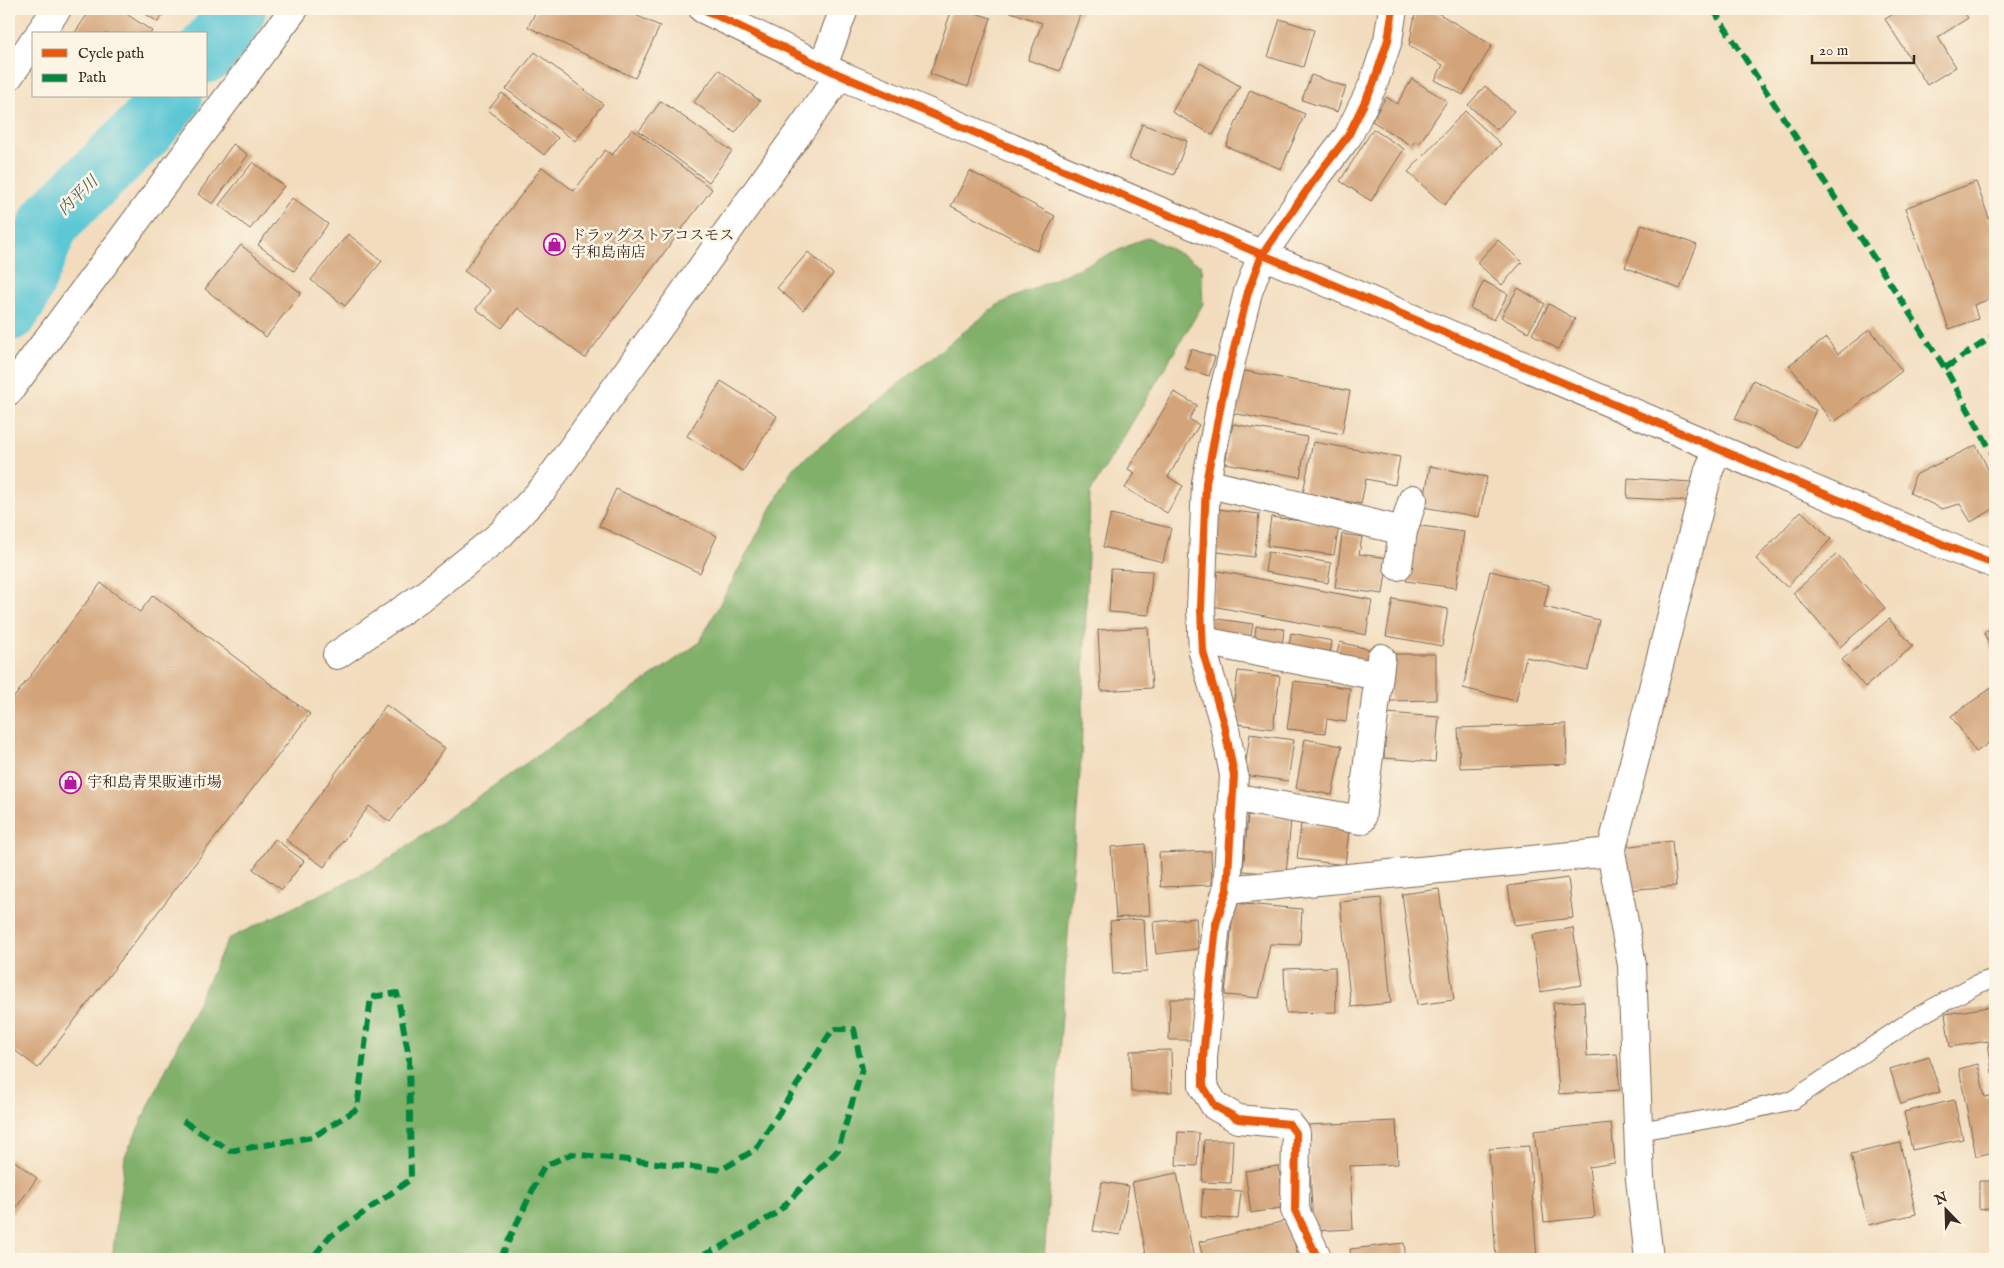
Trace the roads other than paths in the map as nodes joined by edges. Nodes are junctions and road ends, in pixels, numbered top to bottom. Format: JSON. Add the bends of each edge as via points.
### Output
{"nodes":[{"id":1,"x":57,"y":9,"type":"edge"},
{"id":2,"x":294,"y":9,"type":"edge"},
{"id":3,"x":703,"y":9,"type":"edge"},
{"id":4,"x":844,"y":9,"type":"edge"},
{"id":5,"x":1393,"y":9,"type":"edge"},
{"id":6,"x":40,"y":32,"type":"edge"},
{"id":7,"x":32,"y":44,"type":"edge"},
{"id":8,"x":832,"y":71,"type":"junction"},
{"id":9,"x":9,"y":76,"type":"edge"},
{"id":10,"x":1262,"y":255,"type":"junction"},
{"id":11,"x":9,"y":391,"type":"edge"},
{"id":12,"x":1718,"y":449,"type":"junction"},
{"id":13,"x":1206,"y":483,"type":"junction"},
{"id":14,"x":1413,"y":499,"type":"dead end"},
{"id":15,"x":1403,"y":531,"type":"junction"},
{"id":16,"x":1995,"y":564,"type":"edge"},
{"id":17,"x":1398,"y":566,"type":"dead end"},
{"id":18,"x":1203,"y":641,"type":"junction"},
{"id":19,"x":337,"y":655,"type":"dead end"},
{"id":20,"x":1232,"y":797,"type":"junction"},
{"id":21,"x":1611,"y":852,"type":"junction"},
{"id":22,"x":1227,"y":890,"type":"junction"},
{"id":23,"x":1995,"y":978,"type":"edge"},
{"id":24,"x":1638,"y":1131,"type":"junction"},
{"id":25,"x":1318,"y":1259,"type":"edge"},
{"id":26,"x":1650,"y":1259,"type":"edge"}],
"edges":[{"from":1,"to":6,"type":"street"},
{"from":2,"to":11,"type":"street"},
{"from":3,"to":8,"type":"street"},
{"from":4,"to":8,"type":"street"},
{"from":5,"to":10,"type":"street","via":[[1388,40],[1373,85],[1348,136]]},
{"from":7,"to":9,"type":"street"},
{"from":8,"to":10,"type":"street"},
{"from":8,"to":19,"type":"street","via":[[543,489],[500,535],[426,594]]},
{"from":10,"to":12,"type":"street"},
{"from":10,"to":13,"type":"street","via":[[1248,292],[1222,398]]},
{"from":12,"to":16,"type":"street"},
{"from":12,"to":21,"type":"street","via":[[1709,470]]},
{"from":13,"to":15,"type":"street"},
{"from":13,"to":18,"type":"street","via":[[1201,609]]},
{"from":14,"to":15,"type":"street"},
{"from":15,"to":17,"type":"street"},
{"from":18,"to":20,"type":"street","via":[[1234,775]]},
{"from":18,"to":20,"type":"street","via":[[1380,667],[1361,820]]},
{"from":20,"to":22,"type":"street"},
{"from":21,"to":22,"type":"street"},
{"from":21,"to":24,"type":"street","via":[[1632,965]]},
{"from":22,"to":25,"type":"street","via":[[1216,924],[1203,1086],[1215,1106],[1238,1119],[1288,1124],[1296,1133],[1295,1210]]},
{"from":23,"to":24,"type":"lane","via":[[1977,984],[1915,1018],[1793,1100]]},
{"from":24,"to":26,"type":"street"}]}
